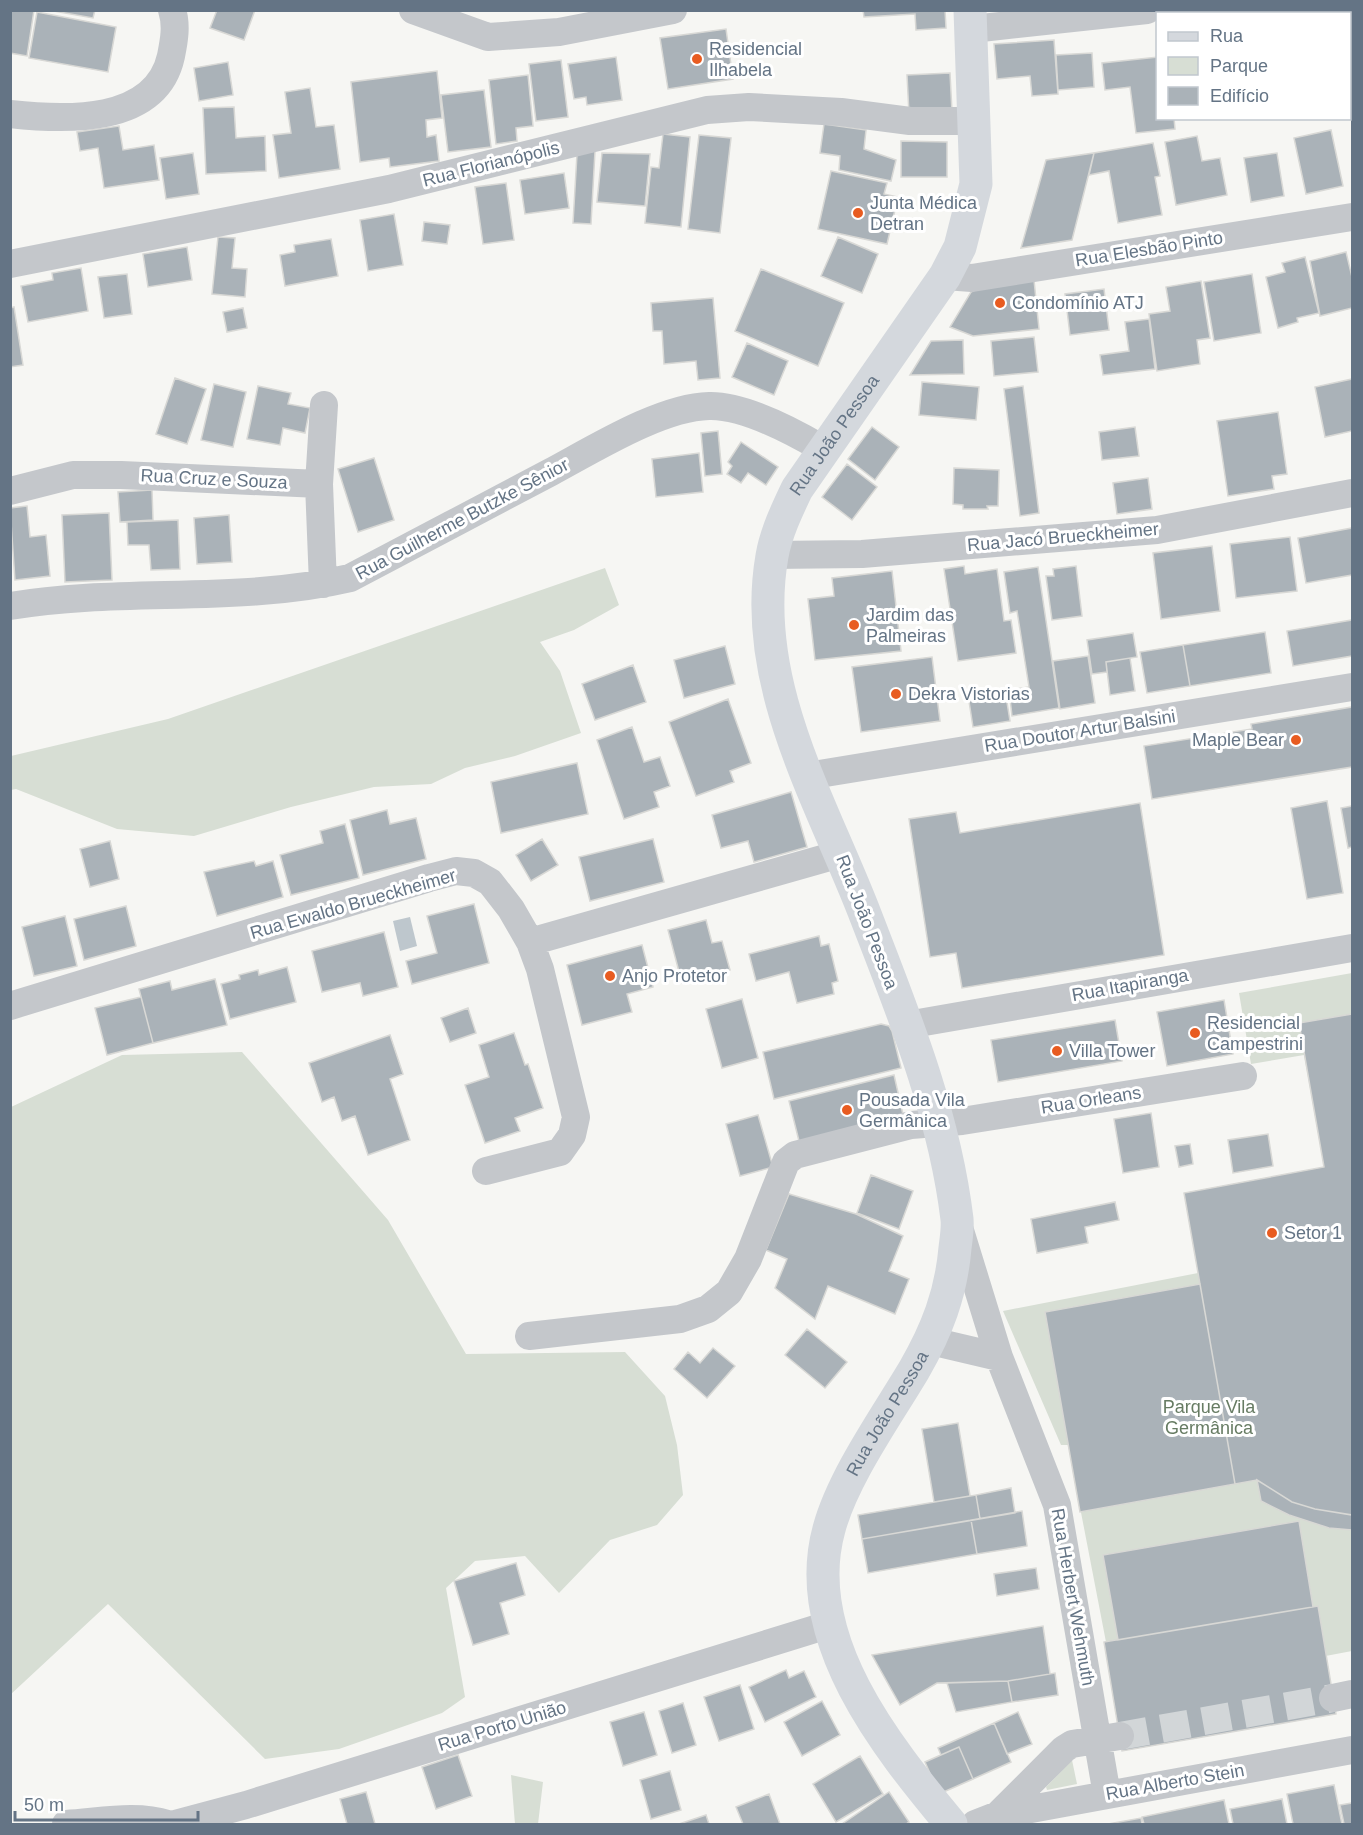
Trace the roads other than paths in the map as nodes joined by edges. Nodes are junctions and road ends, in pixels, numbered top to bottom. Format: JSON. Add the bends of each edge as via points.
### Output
{"nodes":[{"id":1,"x":172,"y":10,"type":"edge"},
{"id":2,"x":414,"y":10,"type":"edge"},
{"id":3,"x":674,"y":10,"type":"edge"},
{"id":4,"x":1148,"y":10,"type":"edge"},
{"id":5,"x":971,"y":20,"type":"edge"},
{"id":6,"x":10,"y":114,"type":"edge"},
{"id":7,"x":975,"y":121,"type":"junction"},
{"id":8,"x":1353,"y":217,"type":"edge"},
{"id":9,"x":10,"y":264,"type":"edge"},
{"id":10,"x":945,"y":276,"type":"junction"},
{"id":11,"x":324,"y":405,"type":"dead end"},
{"id":12,"x":823,"y":449,"type":"junction"},
{"id":13,"x":319,"y":484,"type":"junction"},
{"id":14,"x":10,"y":491,"type":"edge"},
{"id":15,"x":1353,"y":493,"type":"edge"},
{"id":16,"x":772,"y":555,"type":"junction"},
{"id":17,"x":323,"y":584,"type":"junction"},
{"id":18,"x":10,"y":606,"type":"edge"},
{"id":19,"x":1353,"y":687,"type":"edge"},
{"id":20,"x":807,"y":776,"type":"junction"},
{"id":21,"x":840,"y":854,"type":"junction"},
{"id":22,"x":530,"y":942,"type":"junction"},
{"id":23,"x":1353,"y":948,"type":"edge"},
{"id":24,"x":10,"y":1006,"type":"edge"},
{"id":25,"x":907,"y":1025,"type":"junction"},
{"id":26,"x":1243,"y":1076,"type":"dead end"},
{"id":27,"x":939,"y":1124,"type":"junction"},
{"id":28,"x":486,"y":1171,"type":"dead end"},
{"id":29,"x":958,"y":1223,"type":"junction"},
{"id":30,"x":529,"y":1336,"type":"dead end"},
{"id":31,"x":931,"y":1341,"type":"junction"},
{"id":32,"x":999,"y":1357,"type":"junction"},
{"id":33,"x":828,"y":1624,"type":"junction"},
{"id":34,"x":1109,"y":1738,"type":"junction"},
{"id":35,"x":1353,"y":1750,"type":"edge"},
{"id":36,"x":1107,"y":1795,"type":"junction"},
{"id":37,"x":987,"y":1820,"type":"edge"},
{"id":38,"x":66,"y":1824,"type":"edge"},
{"id":39,"x":168,"y":1824,"type":"edge"},
{"id":40,"x":175,"y":1824,"type":"edge"},
{"id":41,"x":951,"y":1824,"type":"edge"}],
"edges":[{"from":1,"to":6,"type":"street","via":[[174,40],[169,67],[151,90],[127,108],[85,117]]},
{"from":2,"to":3,"type":"street","via":[[488,37],[559,32]]},
{"from":4,"to":5,"type":"street"},
{"from":5,"to":7,"type":"main road","name":"Rua João Pessoa"},
{"from":7,"to":9,"type":"street","name":"Rua Florianópolis","via":[[910,121],[750,107],[708,110],[388,189]]},
{"from":7,"to":10,"type":"main road","name":"Rua João Pessoa","via":[[976,184],[960,247]]},
{"from":8,"to":10,"type":"street","name":"Rua Elesbão Pinto","via":[[972,278]]},
{"from":10,"to":12,"type":"main road","name":"Rua João Pessoa"},
{"from":11,"to":13,"type":"street"},
{"from":12,"to":16,"type":"main road","name":"Rua João Pessoa","via":[[797,489]]},
{"from":12,"to":17,"type":"street","name":"Rua Guilherme Butzke Sênior","via":[[740,411],[711,406],[685,409],[619,436],[350,578]]},
{"from":13,"to":14,"type":"street","name":"Rua Cruz e Souza","via":[[73,475]]},
{"from":13,"to":17,"type":"street"},
{"from":15,"to":16,"type":"street","name":"Rua Jacó Brueckheimer","via":[[1157,530],[862,554]]},
{"from":16,"to":20,"type":"main road","name":"Rua João Pessoa","via":[[768,639],[774,674]]},
{"from":17,"to":18,"type":"street","name":"Rua Guilherme Butzke Sênior","via":[[60,598]]},
{"from":19,"to":20,"type":"street","name":"Rua Doutor Artur Balsini"},
{"from":20,"to":21,"type":"main road","name":"Rua João Pessoa"},
{"from":21,"to":22,"type":"street"},
{"from":21,"to":25,"type":"main road","name":"Rua João Pessoa"},
{"from":22,"to":24,"type":"street","name":"Rua Ewaldo Brueckheimer","via":[[490,882],[474,873],[456,871]]},
{"from":22,"to":28,"type":"street","name":"Rua Ewaldo Brueckheimer","via":[[553,1014],[576,1117],[572,1135],[560,1152]]},
{"from":23,"to":25,"type":"street","name":"Rua Itapiranga"},
{"from":25,"to":27,"type":"main road","name":"Rua João Pessoa"},
{"from":26,"to":27,"type":"street","name":"Rua Orleans"},
{"from":27,"to":29,"type":"main road","name":"Rua João Pessoa"},
{"from":27,"to":30,"type":"street","name":"Rua Orleans","via":[[911,1125],[795,1155],[786,1162],[748,1259],[729,1292],[708,1309],[680,1319]]},
{"from":29,"to":31,"type":"main road","name":"Rua João Pessoa","via":[[952,1280],[945,1310]]},
{"from":29,"to":32,"type":"street","name":"Rua Herbert Wehmuth"},
{"from":31,"to":32,"type":"street"},
{"from":31,"to":33,"type":"main road","name":"Rua João Pessoa","via":[[842,1495],[829,1527],[822,1560]]},
{"from":32,"to":34,"type":"street","name":"Rua Herbert Wehmuth","via":[[1057,1505]]},
{"from":33,"to":40,"type":"street","name":"Rua Porto União"},
{"from":33,"to":41,"type":"main road","name":"Rua João Pessoa","via":[[837,1651],[874,1722],[909,1774]]},
{"from":34,"to":36,"type":"street","name":"Rua Herbert Wehmuth"},
{"from":34,"to":37,"type":"street","name":"Rua Alberto Stein","via":[[1064,1749]]},
{"from":35,"to":36,"type":"street","name":"Rua Alberto Stein"},
{"from":36,"to":37,"type":"street","name":"Rua Alberto Stein"},
{"from":38,"to":39,"type":"street","via":[[141,1818]]}]}
